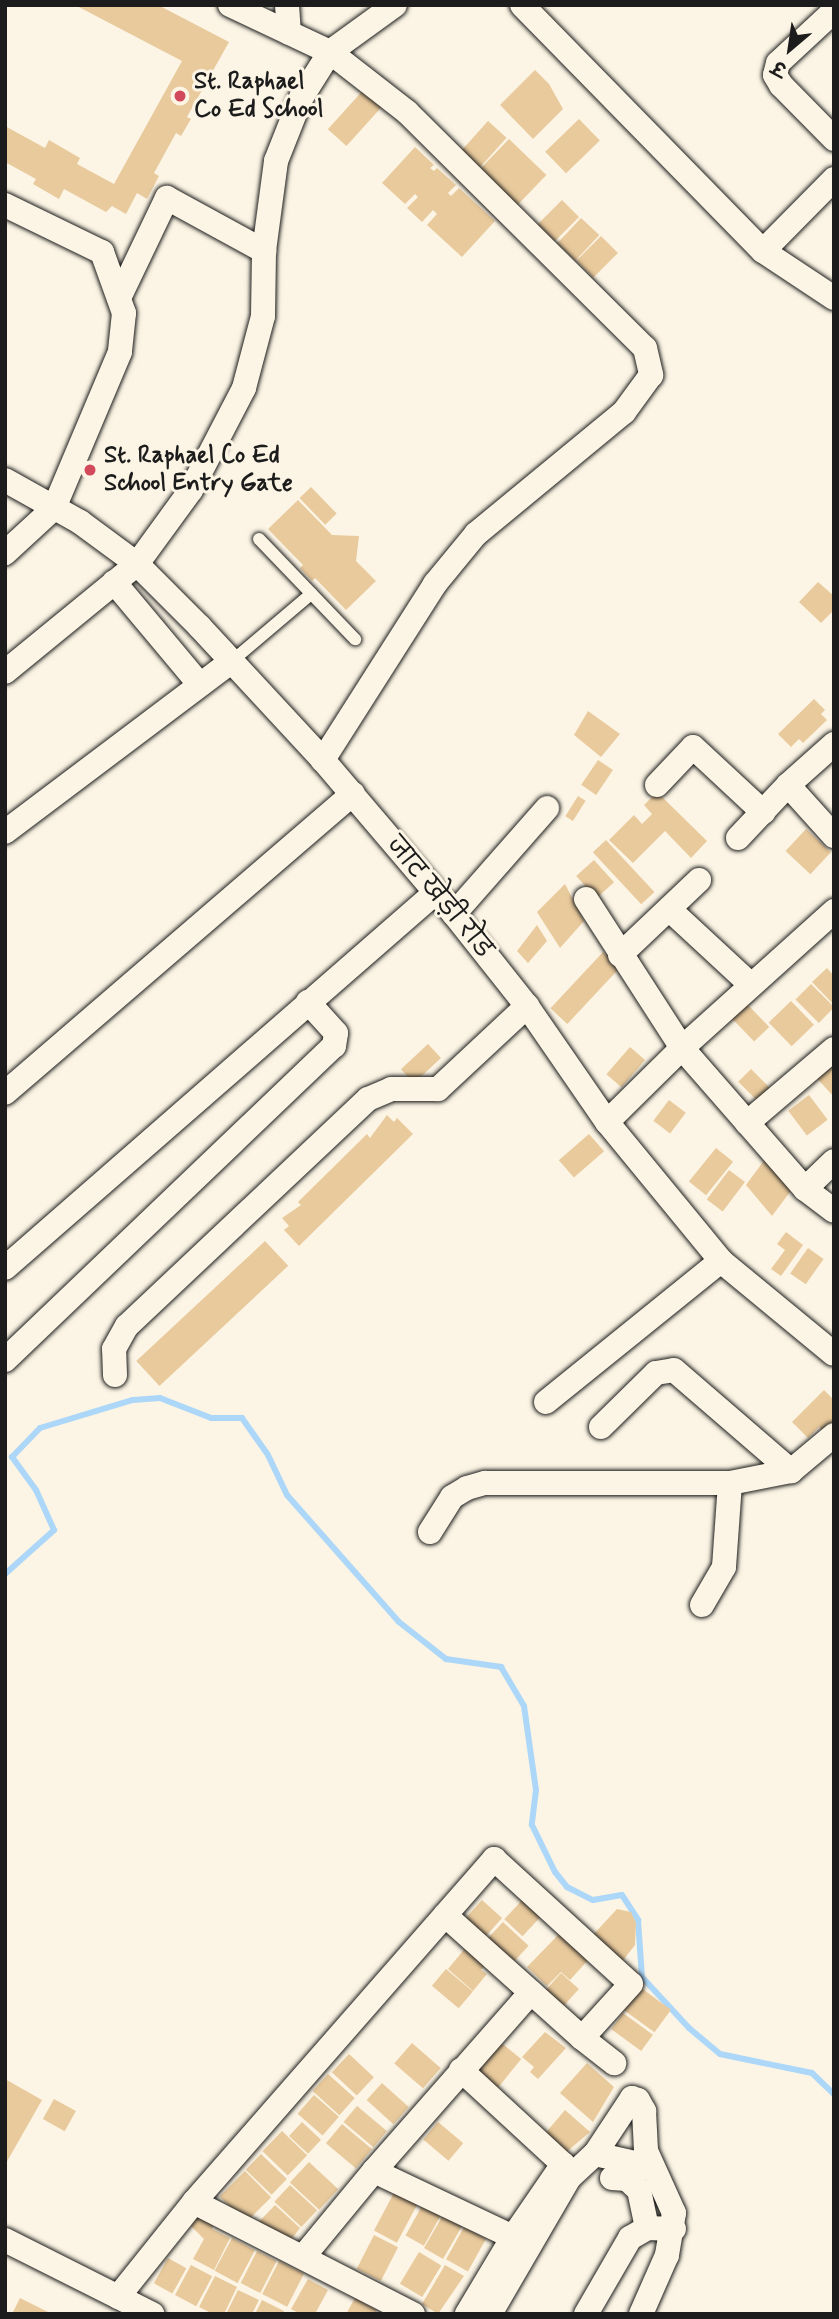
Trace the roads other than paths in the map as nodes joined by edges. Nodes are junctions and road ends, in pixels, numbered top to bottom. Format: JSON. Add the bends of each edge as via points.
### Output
{"nodes":[{"id":1,"x":230,"y":5,"type":"edge"},
{"id":2,"x":287,"y":5,"type":"edge"},
{"id":3,"x":395,"y":5,"type":"edge"},
{"id":4,"x":522,"y":5,"type":"edge"},
{"id":5,"x":834,"y":11,"type":"edge"},
{"id":6,"x":289,"y":33,"type":"junction"},
{"id":7,"x":330,"y":52,"type":"junction"},
{"id":8,"x":834,"y":139,"type":"edge"},
{"id":9,"x":834,"y":179,"type":"edge"},
{"id":10,"x":5,"y":205,"type":"edge"},
{"id":11,"x":264,"y":251,"type":"junction"},
{"id":12,"x":763,"y":251,"type":"junction"},
{"id":13,"x":119,"y":298,"type":"junction"},
{"id":14,"x":834,"y":299,"type":"edge"},
{"id":15,"x":5,"y":481,"type":"edge"},
{"id":16,"x":54,"y":508,"type":"junction"},
{"id":17,"x":259,"y":539,"type":"dead end"},
{"id":18,"x":5,"y":553,"type":"edge"},
{"id":19,"x":136,"y":564,"type":"junction"},
{"id":20,"x":114,"y":582,"type":"junction"},
{"id":21,"x":311,"y":594,"type":"junction"},
{"id":22,"x":355,"y":639,"type":"dead end"},
{"id":23,"x":232,"y":661,"type":"junction"},
{"id":24,"x":5,"y":672,"type":"edge"},
{"id":25,"x":200,"y":685,"type":"junction"},
{"id":26,"x":834,"y":744,"type":"edge"},
{"id":27,"x":323,"y":760,"type":"junction"},
{"id":28,"x":657,"y":785,"type":"dead end"},
{"id":29,"x":788,"y":785,"type":"junction"},
{"id":30,"x":353,"y":794,"type":"junction"},
{"id":31,"x":547,"y":808,"type":"dead end"},
{"id":32,"x":763,"y":812,"type":"junction"},
{"id":33,"x":5,"y":832,"type":"edge"},
{"id":34,"x":834,"y":836,"type":"edge"},
{"id":35,"x":738,"y":838,"type":"dead end"},
{"id":36,"x":699,"y":880,"type":"dead end"},
{"id":37,"x":436,"y":892,"type":"junction"},
{"id":38,"x":586,"y":899,"type":"dead end"},
{"id":39,"x":669,"y":909,"type":"junction"},
{"id":40,"x":834,"y":911,"type":"edge"},
{"id":41,"x":454,"y":914,"type":"junction"},
{"id":42,"x":620,"y":956,"type":"junction"},
{"id":43,"x":750,"y":984,"type":"junction"},
{"id":44,"x":308,"y":1002,"type":"junction"},
{"id":45,"x":527,"y":1006,"type":"junction"},
{"id":46,"x":681,"y":1048,"type":"junction"},
{"id":47,"x":834,"y":1049,"type":"edge"},
{"id":48,"x":5,"y":1093,"type":"edge"},
{"id":49,"x":607,"y":1122,"type":"junction"},
{"id":50,"x":747,"y":1124,"type":"junction"},
{"id":51,"x":834,"y":1161,"type":"edge"},
{"id":52,"x":805,"y":1189,"type":"junction"},
{"id":53,"x":834,"y":1211,"type":"edge"},
{"id":54,"x":721,"y":1261,"type":"junction"},
{"id":55,"x":5,"y":1268,"type":"edge"},
{"id":56,"x":834,"y":1354,"type":"edge"},
{"id":57,"x":5,"y":1360,"type":"edge"},
{"id":58,"x":115,"y":1375,"type":"dead end"},
{"id":59,"x":546,"y":1402,"type":"dead end"},
{"id":60,"x":601,"y":1427,"type":"dead end"},
{"id":61,"x":834,"y":1435,"type":"edge"},
{"id":62,"x":791,"y":1471,"type":"junction"},
{"id":63,"x":730,"y":1483,"type":"junction"},
{"id":64,"x":430,"y":1532,"type":"dead end"},
{"id":65,"x":702,"y":1605,"type":"dead end"},
{"id":66,"x":445,"y":1915,"type":"junction"},
{"id":67,"x":531,"y":1992,"type":"junction"},
{"id":68,"x":582,"y":2038,"type":"junction"},
{"id":69,"x":614,"y":2063,"type":"dead end"},
{"id":70,"x":461,"y":2070,"type":"junction"},
{"id":71,"x":595,"y":2154,"type":"junction"},
{"id":72,"x":653,"y":2170,"type":"junction"},
{"id":73,"x":374,"y":2171,"type":"junction"},
{"id":74,"x":612,"y":2178,"type":"dead end"},
{"id":75,"x":194,"y":2202,"type":"junction"},
{"id":76,"x":647,"y":2228,"type":"junction"},
{"id":77,"x":674,"y":2229,"type":"junction"},
{"id":78,"x":513,"y":2237,"type":"junction"},
{"id":79,"x":7,"y":2247,"type":"edge"},
{"id":80,"x":303,"y":2257,"type":"junction"},
{"id":81,"x":117,"y":2297,"type":"junction"},
{"id":82,"x":152,"y":2314,"type":"edge"},
{"id":83,"x":413,"y":2314,"type":"edge"},
{"id":84,"x":467,"y":2314,"type":"edge"},
{"id":85,"x":489,"y":2314,"type":"edge"},
{"id":86,"x":586,"y":2314,"type":"edge"},
{"id":87,"x":641,"y":2314,"type":"edge"}],
"edges":[{"from":1,"to":6,"type":"street"},
{"from":2,"to":6,"type":"street"},
{"from":3,"to":7,"type":"street"},
{"from":4,"to":12,"type":"street"},
{"from":5,"to":8,"type":"street","via":[[778,63],[775,75]]},
{"from":6,"to":7,"type":"street"},
{"from":7,"to":11,"type":"street","via":[[301,98],[276,161]]},
{"from":7,"to":27,"type":"street","via":[[407,112],[645,348],[651,375],[624,412],[476,534],[435,584]]},
{"from":9,"to":12,"type":"street"},
{"from":10,"to":13,"type":"street","via":[[102,252]]},
{"from":11,"to":13,"type":"street","via":[[167,198]]},
{"from":11,"to":19,"type":"street","via":[[263,316],[244,388],[191,490]]},
{"from":12,"to":14,"type":"street"},
{"from":13,"to":16,"type":"street","via":[[124,313],[120,352]]},
{"from":15,"to":16,"type":"street","name":"जाट खेड़ी रोड"},
{"from":16,"to":18,"type":"street"},
{"from":16,"to":19,"type":"street","name":"जाट खेड़ी रोड"},
{"from":17,"to":21,"type":"lane"},
{"from":19,"to":20,"type":"street"},
{"from":19,"to":23,"type":"street","name":"जाट खेड़ी रोड"},
{"from":20,"to":24,"type":"street"},
{"from":20,"to":25,"type":"street"},
{"from":21,"to":22,"type":"lane"},
{"from":21,"to":23,"type":"lane"},
{"from":23,"to":25,"type":"street"},
{"from":23,"to":27,"type":"street","name":"जाट खेड़ी रोड"},
{"from":25,"to":33,"type":"street"},
{"from":26,"to":29,"type":"street"},
{"from":27,"to":30,"type":"street","name":"जाट खेड़ी रोड"},
{"from":28,"to":32,"type":"street","via":[[694,747]]},
{"from":29,"to":32,"type":"street"},
{"from":29,"to":34,"type":"street"},
{"from":30,"to":37,"type":"street","name":"जाट खेड़ी रोड"},
{"from":30,"to":48,"type":"street"},
{"from":31,"to":41,"type":"street"},
{"from":32,"to":35,"type":"street"},
{"from":36,"to":39,"type":"street"},
{"from":37,"to":41,"type":"street","name":"जाट खेड़ी रोड"},
{"from":37,"to":44,"type":"street"},
{"from":38,"to":42,"type":"street"},
{"from":39,"to":42,"type":"street"},
{"from":39,"to":43,"type":"street"},
{"from":40,"to":43,"type":"street"},
{"from":41,"to":45,"type":"street","name":"जाट खेड़ी रोड"},
{"from":42,"to":46,"type":"street"},
{"from":43,"to":46,"type":"street"},
{"from":44,"to":55,"type":"street"},
{"from":44,"to":57,"type":"street","via":[[336,1033],[334,1046]]},
{"from":45,"to":49,"type":"street","name":"जाट खेड़ी रोड"},
{"from":45,"to":58,"type":"street","via":[[438,1089],[391,1089],[368,1099],[127,1326],[114,1349]]},
{"from":46,"to":49,"type":"street"},
{"from":46,"to":50,"type":"street"},
{"from":47,"to":50,"type":"street"},
{"from":49,"to":54,"type":"street","name":"जाट खेड़ी रोड"},
{"from":50,"to":52,"type":"street"},
{"from":51,"to":52,"type":"street"},
{"from":52,"to":53,"type":"street"},
{"from":54,"to":56,"type":"street","name":"जाट खेड़ी रोड"},
{"from":54,"to":59,"type":"street"},
{"from":60,"to":62,"type":"street","via":[[656,1373],[674,1370]]},
{"from":61,"to":62,"type":"street"},
{"from":62,"to":63,"type":"street"},
{"from":63,"to":64,"type":"street","via":[[485,1483],[452,1497]]},
{"from":63,"to":65,"type":"street","via":[[723,1567]]},
{"from":66,"to":67,"type":"street"},
{"from":66,"to":68,"type":"street","via":[[494,1858],[631,1984]]},
{"from":66,"to":75,"type":"street"},
{"from":67,"to":68,"type":"street"},
{"from":67,"to":70,"type":"street"},
{"from":68,"to":69,"type":"street"},
{"from":70,"to":73,"type":"street"},
{"from":70,"to":78,"type":"street","via":[[563,2164]]},
{"from":71,"to":72,"type":"street"},
{"from":71,"to":72,"type":"street","via":[[632,2098],[644,2111],[646,2151]]},
{"from":71,"to":85,"type":"street","via":[[569,2178]]},
{"from":72,"to":77,"type":"street","via":[[674,2213]]},
{"from":73,"to":78,"type":"street"},
{"from":73,"to":80,"type":"street"},
{"from":74,"to":76,"type":"street","via":[[627,2179],[639,2190]]},
{"from":75,"to":80,"type":"street"},
{"from":75,"to":81,"type":"street"},
{"from":76,"to":77,"type":"street"},
{"from":76,"to":86,"type":"street","via":[[630,2238]]},
{"from":77,"to":87,"type":"street"},
{"from":78,"to":84,"type":"street"},
{"from":79,"to":81,"type":"street"},
{"from":80,"to":83,"type":"street"},
{"from":81,"to":82,"type":"street"}]}
